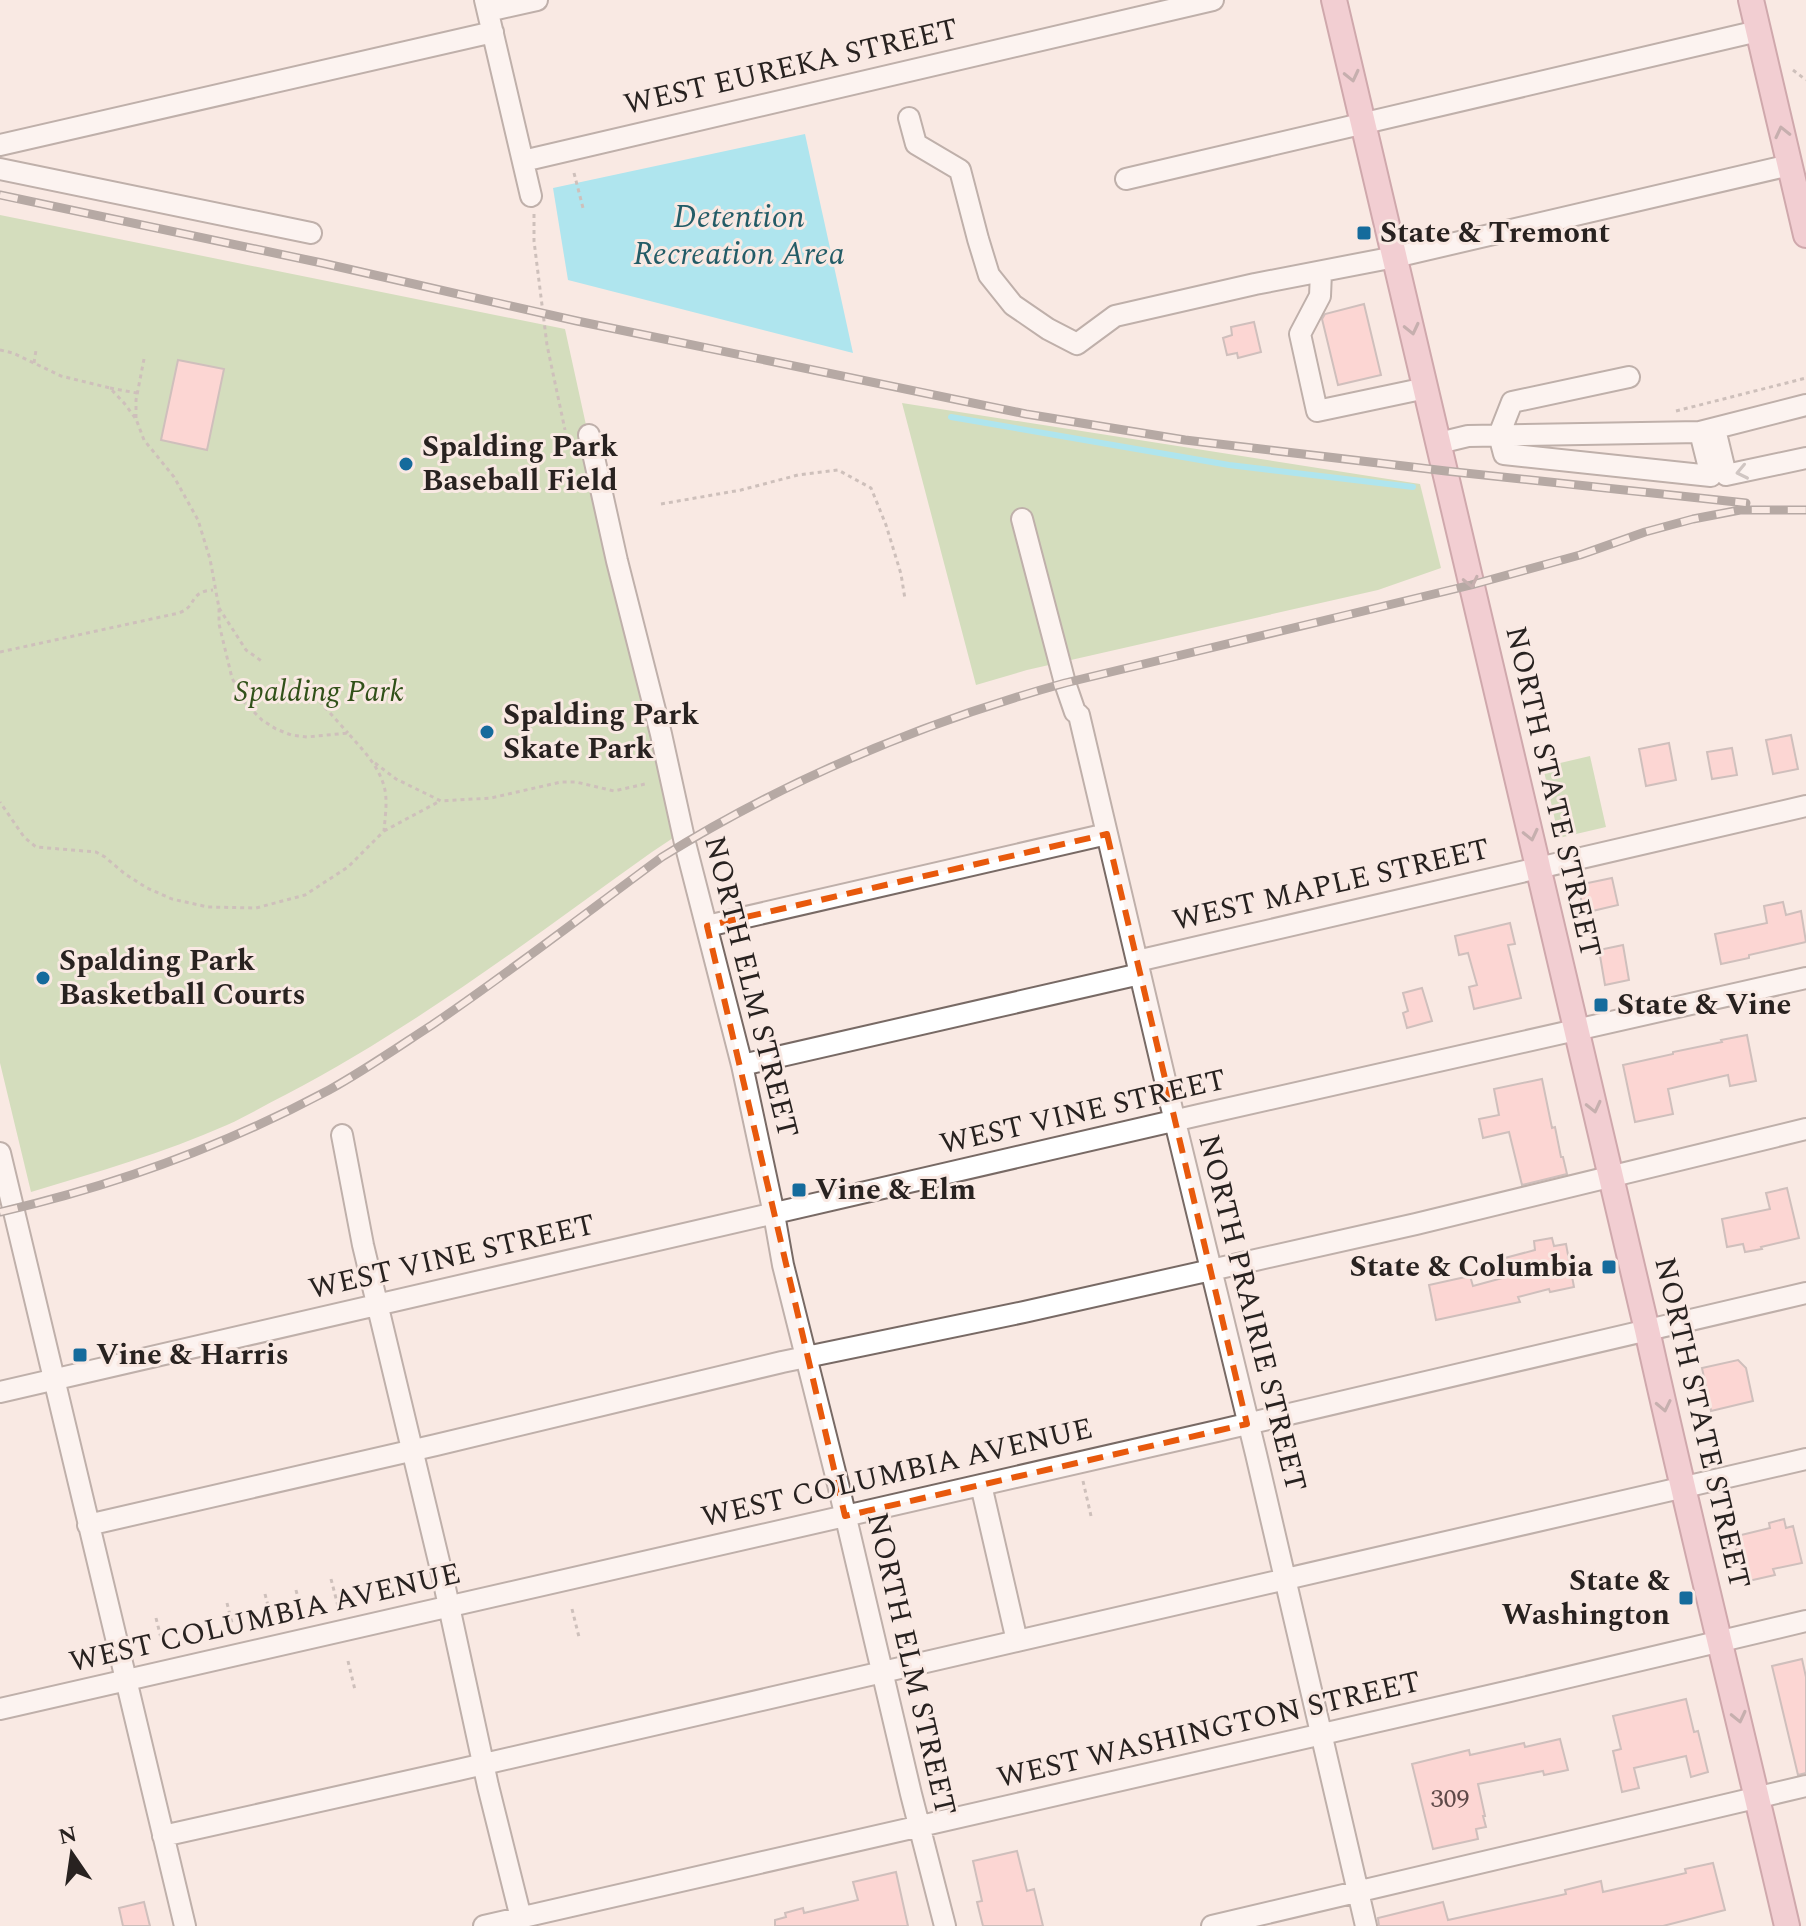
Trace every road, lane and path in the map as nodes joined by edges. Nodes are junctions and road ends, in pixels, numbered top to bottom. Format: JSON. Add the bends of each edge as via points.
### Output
{"nodes":[{"id":1,"x":537,"y":0,"type":"edge"},
{"id":2,"x":1213,"y":0,"type":"edge"},
{"id":3,"x":1334,"y":0,"type":"edge"},
{"id":4,"x":1751,"y":0,"type":"edge"},
{"id":5,"x":489,"y":14,"type":"edge"},
{"id":6,"x":1758,"y":31,"type":"junction"},
{"id":7,"x":1793,"y":70,"type":"dead end"},
{"id":8,"x":1806,"y":80,"type":"edge"},
{"id":9,"x":909,"y":118,"type":"dead end"},
{"id":10,"x":1363,"y":123,"type":"junction"},
{"id":11,"x":0,"y":145,"type":"edge"},
{"id":12,"x":523,"y":161,"type":"junction"},
{"id":13,"x":1790,"y":165,"type":"junction"},
{"id":14,"x":0,"y":169,"type":"edge"},
{"id":15,"x":574,"y":173,"type":"dead end"},
{"id":16,"x":1126,"y":179,"type":"dead end"},
{"id":17,"x":532,"y":203,"type":"joint"},
{"id":18,"x":583,"y":208,"type":"dead end"},
{"id":19,"x":311,"y":233,"type":"dead end"},
{"id":20,"x":1806,"y":235,"type":"edge"},
{"id":21,"x":1395,"y":257,"type":"junction"},
{"id":22,"x":1321,"y":272,"type":"junction"},
{"id":23,"x":0,"y":350,"type":"edge"},
{"id":24,"x":36,"y":350,"type":"dead end"},
{"id":25,"x":144,"y":359,"type":"dead end"},
{"id":26,"x":34,"y":363,"type":"junction"},
{"id":27,"x":1629,"y":377,"type":"dead end"},
{"id":28,"x":1806,"y":378,"type":"edge"},
{"id":29,"x":110,"y":388,"type":"junction"},
{"id":30,"x":1426,"y":388,"type":"junction"},
{"id":31,"x":137,"y":393,"type":"junction"},
{"id":32,"x":1806,"y":405,"type":"edge"},
{"id":33,"x":1668,"y":413,"type":"dead end"},
{"id":34,"x":136,"y":419,"type":"junction"},
{"id":35,"x":565,"y":430,"type":"dead end"},
{"id":36,"x":1707,"y":430,"type":"junction"},
{"id":37,"x":589,"y":435,"type":"dead end"},
{"id":38,"x":1499,"y":435,"type":"junction"},
{"id":39,"x":1439,"y":443,"type":"junction"},
{"id":40,"x":1806,"y":458,"type":"edge"},
{"id":41,"x":661,"y":504,"type":"dead end"},
{"id":42,"x":1022,"y":519,"type":"dead end"},
{"id":43,"x":215,"y":589,"type":"junction"},
{"id":44,"x":905,"y":599,"type":"dead end"},
{"id":45,"x":219,"y":608,"type":"junction"},
{"id":46,"x":0,"y":652,"type":"edge"},
{"id":47,"x":263,"y":662,"type":"dead end"},
{"id":48,"x":318,"y":693,"type":"dead end"},
{"id":49,"x":348,"y":733,"type":"junction"},
{"id":50,"x":372,"y":761,"type":"junction"},
{"id":51,"x":645,"y":784,"type":"dead end"},
{"id":52,"x":441,"y":801,"type":"junction"},
{"id":53,"x":0,"y":802,"type":"edge"},
{"id":54,"x":1806,"y":806,"type":"edge"},
{"id":55,"x":384,"y":831,"type":"junction"},
{"id":56,"x":1107,"y":834,"type":"junction"},
{"id":57,"x":1539,"y":868,"type":"junction"},
{"id":58,"x":202,"y":906,"type":"junction"},
{"id":59,"x":201,"y":912,"type":"dead end"},
{"id":60,"x":707,"y":926,"type":"junction"},
{"id":61,"x":1138,"y":967,"type":"junction"},
{"id":62,"x":1806,"y":978,"type":"edge"},
{"id":63,"x":1576,"y":1032,"type":"junction"},
{"id":64,"x":742,"y":1065,"type":"junction"},
{"id":65,"x":1175,"y":1121,"type":"junction"},
{"id":66,"x":1806,"y":1129,"type":"edge"},
{"id":67,"x":342,"y":1135,"type":"dead end"},
{"id":68,"x":0,"y":1153,"type":"edge"},
{"id":69,"x":1610,"y":1177,"type":"junction"},
{"id":70,"x":774,"y":1214,"type":"junction"},
{"id":71,"x":1211,"y":1270,"type":"junction"},
{"id":72,"x":1806,"y":1293,"type":"edge"},
{"id":73,"x":378,"y":1304,"type":"junction"},
{"id":74,"x":1647,"y":1330,"type":"junction"},
{"id":75,"x":806,"y":1357,"type":"junction"},
{"id":76,"x":54,"y":1380,"type":"junction"},
{"id":77,"x":0,"y":1392,"type":"edge"},
{"id":78,"x":1247,"y":1424,"type":"junction"},
{"id":79,"x":413,"y":1451,"type":"junction"},
{"id":80,"x":1806,"y":1459,"type":"edge"},
{"id":81,"x":1079,"y":1462,"type":"junction"},
{"id":82,"x":981,"y":1485,"type":"junction"},
{"id":83,"x":1682,"y":1488,"type":"junction"},
{"id":84,"x":845,"y":1516,"type":"junction"},
{"id":85,"x":1091,"y":1516,"type":"dead end"},
{"id":86,"x":88,"y":1525,"type":"junction"},
{"id":87,"x":331,"y":1579,"type":"dead end"},
{"id":88,"x":1285,"y":1579,"type":"junction"},
{"id":89,"x":296,"y":1590,"type":"dead end"},
{"id":90,"x":265,"y":1594,"type":"dead end"},
{"id":91,"x":227,"y":1603,"type":"dead end"},
{"id":92,"x":449,"y":1607,"type":"junction"},
{"id":93,"x":572,"y":1609,"type":"dead end"},
{"id":94,"x":156,"y":1618,"type":"dead end"},
{"id":95,"x":1806,"y":1621,"type":"edge"},
{"id":96,"x":232,"y":1623,"type":"dead end"},
{"id":97,"x":344,"y":1631,"type":"junction"},
{"id":98,"x":579,"y":1637,"type":"dead end"},
{"id":99,"x":161,"y":1638,"type":"dead end"},
{"id":100,"x":308,"y":1639,"type":"junction"},
{"id":101,"x":1017,"y":1641,"type":"junction"},
{"id":102,"x":1721,"y":1641,"type":"junction"},
{"id":103,"x":278,"y":1646,"type":"junction"},
{"id":104,"x":348,"y":1661,"type":"dead end"},
{"id":105,"x":881,"y":1672,"type":"junction"},
{"id":106,"x":126,"y":1680,"type":"junction"},
{"id":107,"x":355,"y":1690,"type":"dead end"},
{"id":108,"x":0,"y":1709,"type":"edge"},
{"id":109,"x":1321,"y":1735,"type":"junction"},
{"id":110,"x":484,"y":1764,"type":"junction"},
{"id":111,"x":1806,"y":1786,"type":"edge"},
{"id":112,"x":1757,"y":1797,"type":"junction"},
{"id":113,"x":919,"y":1827,"type":"junction"},
{"id":114,"x":163,"y":1836,"type":"junction"},
{"id":115,"x":1358,"y":1891,"type":"junction"},
{"id":116,"x":522,"y":1922,"type":"edge"},
{"id":117,"x":185,"y":1926,"type":"edge"},
{"id":118,"x":484,"y":1926,"type":"edge"},
{"id":119,"x":945,"y":1926,"type":"edge"},
{"id":120,"x":1212,"y":1926,"type":"edge"},
{"id":121,"x":1366,"y":1926,"type":"edge"},
{"id":122,"x":1787,"y":1926,"type":"edge"}],
"edges":[{"from":1,"to":5,"type":"street"},
{"from":2,"to":12,"type":"street","name":"WEST EUREKA STREET"},
{"from":3,"to":10,"type":"main road","name":"NORTH STATE STREET","one_way":true},
{"from":4,"to":6,"type":"main road"},
{"from":5,"to":11,"type":"street"},
{"from":5,"to":12,"type":"street"},
{"from":6,"to":10,"type":"street"},
{"from":13,"to":6,"type":"main road","one_way":true},
{"from":7,"to":8,"type":"path"},
{"from":9,"to":22,"type":"street","via":[[916,144],[960,170],[989,275],[1013,305],[1077,344],[1115,316]]},
{"from":10,"to":16,"type":"street"},
{"from":10,"to":21,"type":"main road","name":"NORTH STATE STREET"},
{"from":12,"to":17,"type":"street"},
{"from":13,"to":20,"type":"main road"},
{"from":13,"to":21,"type":"street"},
{"from":14,"to":19,"type":"street"},
{"from":15,"to":18,"type":"path"},
{"from":17,"to":35,"type":"path","via":[[547,345]]},
{"from":21,"to":22,"type":"street"},
{"from":21,"to":30,"type":"main road","name":"NORTH STATE STREET","one_way":true},
{"from":22,"to":30,"type":"street","via":[[1320,296],[1300,334],[1317,411]]},
{"from":23,"to":26,"type":"path"},
{"from":24,"to":26,"type":"path"},
{"from":25,"to":31,"type":"path"},
{"from":26,"to":29,"type":"path"},
{"from":27,"to":38,"type":"street","via":[[1512,402]]},
{"from":28,"to":33,"type":"path"},
{"from":29,"to":31,"type":"path"},
{"from":29,"to":34,"type":"path"},
{"from":30,"to":39,"type":"main road","name":"NORTH STATE STREET"},
{"from":31,"to":34,"type":"path"},
{"from":32,"to":36,"type":"street"},
{"from":34,"to":43,"type":"path","via":[[144,440],[193,510]]},
{"from":36,"to":38,"type":"street"},
{"from":36,"to":38,"type":"street","via":[[1711,476],[1504,454]]},
{"from":40,"to":36,"type":"street","one_way":true,"via":[[1726,475]]},
{"from":37,"to":60,"type":"street","name":"NORTH ELM STREET"},
{"from":38,"to":39,"type":"street"},
{"from":39,"to":57,"type":"main road","name":"NORTH STATE STREET","one_way":true},
{"from":41,"to":44,"type":"path","via":[[838,470],[871,488]]},
{"from":42,"to":56,"type":"street","name":"NORTH PRAIRIE STREET"},
{"from":43,"to":45,"type":"path"},
{"from":43,"to":46,"type":"path","via":[[196,595],[179,613]]},
{"from":45,"to":47,"type":"path","via":[[246,650]]},
{"from":45,"to":49,"type":"path","via":[[232,678],[253,713],[291,735]]},
{"from":48,"to":49,"type":"path"},
{"from":49,"to":50,"type":"path"},
{"from":50,"to":52,"type":"path"},
{"from":50,"to":55,"type":"path","via":[[384,786]]},
{"from":51,"to":52,"type":"path","via":[[614,791],[561,782],[491,798]]},
{"from":52,"to":55,"type":"path"},
{"from":53,"to":58,"type":"path","via":[[36,847],[96,852],[147,888]]},
{"from":54,"to":57,"type":"street","name":"WEST MAPLE STREET"},
{"from":55,"to":58,"type":"path","via":[[348,867],[305,895],[256,908]]},
{"from":56,"to":60,"type":"street"},
{"from":56,"to":61,"type":"street","name":"NORTH PRAIRIE STREET"},
{"from":57,"to":61,"type":"street","name":"WEST MAPLE STREET"},
{"from":57,"to":63,"type":"main road","name":"NORTH STATE STREET"},
{"from":58,"to":59,"type":"path"},
{"from":60,"to":64,"type":"street","name":"NORTH ELM STREET"},
{"from":61,"to":64,"type":"street","name":"WEST MAPLE STREET"},
{"from":61,"to":65,"type":"street","name":"NORTH PRAIRIE STREET"},
{"from":62,"to":63,"type":"street","name":"WEST VINE STREET"},
{"from":63,"to":65,"type":"street","name":"WEST VINE STREET"},
{"from":63,"to":69,"type":"main road","name":"NORTH STATE STREET","one_way":true},
{"from":64,"to":70,"type":"street","name":"NORTH ELM STREET"},
{"from":65,"to":70,"type":"street","name":"WEST VINE STREET"},
{"from":65,"to":71,"type":"street","name":"NORTH PRAIRIE STREET"},
{"from":66,"to":69,"type":"street"},
{"from":67,"to":73,"type":"street"},
{"from":68,"to":76,"type":"street"},
{"from":69,"to":71,"type":"street"},
{"from":69,"to":74,"type":"main road","name":"NORTH STATE STREET"},
{"from":70,"to":73,"type":"street","name":"WEST VINE STREET"},
{"from":70,"to":75,"type":"street","name":"NORTH ELM STREET"},
{"from":71,"to":75,"type":"street"},
{"from":71,"to":78,"type":"street","name":"NORTH PRAIRIE STREET"},
{"from":72,"to":74,"type":"street","name":"WEST COLUMBIA AVENUE"},
{"from":73,"to":76,"type":"street","name":"WEST VINE STREET"},
{"from":73,"to":79,"type":"street"},
{"from":74,"to":78,"type":"street","name":"WEST COLUMBIA AVENUE"},
{"from":74,"to":83,"type":"main road","name":"NORTH STATE STREET","one_way":true},
{"from":75,"to":79,"type":"street"},
{"from":75,"to":84,"type":"street","name":"NORTH ELM STREET"},
{"from":76,"to":77,"type":"street","name":"WEST VINE STREET"},
{"from":76,"to":86,"type":"street"},
{"from":78,"to":81,"type":"street","name":"WEST COLUMBIA AVENUE"},
{"from":78,"to":88,"type":"street","name":"NORTH PRAIRIE STREET"},
{"from":79,"to":86,"type":"street"},
{"from":79,"to":92,"type":"street"},
{"from":80,"to":83,"type":"street"},
{"from":81,"to":82,"type":"street","name":"WEST COLUMBIA AVENUE"},
{"from":81,"to":85,"type":"path"},
{"from":82,"to":84,"type":"street","name":"WEST COLUMBIA AVENUE"},
{"from":82,"to":101,"type":"street"},
{"from":83,"to":88,"type":"street"},
{"from":83,"to":102,"type":"main road","name":"NORTH STATE STREET"},
{"from":84,"to":92,"type":"street","name":"WEST COLUMBIA AVENUE"},
{"from":84,"to":105,"type":"street","name":"NORTH ELM STREET"},
{"from":86,"to":106,"type":"street"},
{"from":87,"to":97,"type":"path"},
{"from":88,"to":101,"type":"street"},
{"from":88,"to":109,"type":"street","name":"NORTH PRAIRIE STREET"},
{"from":89,"to":100,"type":"path"},
{"from":90,"to":103,"type":"path"},
{"from":91,"to":96,"type":"path"},
{"from":92,"to":97,"type":"street","name":"WEST COLUMBIA AVENUE"},
{"from":92,"to":110,"type":"street"},
{"from":93,"to":98,"type":"path"},
{"from":94,"to":99,"type":"path"},
{"from":95,"to":102,"type":"street","name":"WEST WASHINGTON STREET"},
{"from":97,"to":100,"type":"street","name":"WEST COLUMBIA AVENUE"},
{"from":100,"to":103,"type":"street","name":"WEST COLUMBIA AVENUE"},
{"from":101,"to":105,"type":"street"},
{"from":102,"to":109,"type":"street","name":"WEST WASHINGTON STREET"},
{"from":102,"to":112,"type":"main road","name":"NORTH STATE STREET","one_way":true},
{"from":103,"to":106,"type":"street","name":"WEST COLUMBIA AVENUE"},
{"from":104,"to":107,"type":"path"},
{"from":105,"to":110,"type":"street"},
{"from":105,"to":113,"type":"street","name":"NORTH ELM STREET"},
{"from":106,"to":108,"type":"street","name":"WEST COLUMBIA AVENUE"},
{"from":106,"to":114,"type":"street"},
{"from":109,"to":113,"type":"street","name":"WEST WASHINGTON STREET"},
{"from":109,"to":115,"type":"street","name":"NORTH PRAIRIE STREET"},
{"from":110,"to":114,"type":"street"},
{"from":110,"to":116,"type":"street"},
{"from":111,"to":112,"type":"street"},
{"from":112,"to":115,"type":"street"},
{"from":112,"to":122,"type":"main road","name":"NORTH STATE STREET"},
{"from":113,"to":116,"type":"street","name":"WEST WASHINGTON STREET"},
{"from":113,"to":119,"type":"street","name":"NORTH ELM STREET"},
{"from":114,"to":117,"type":"street"},
{"from":115,"to":120,"type":"street"},
{"from":115,"to":121,"type":"street","name":"NORTH PRAIRIE STREET"},
{"from":116,"to":118,"type":"street","name":"WEST WASHINGTON STREET"}]}
